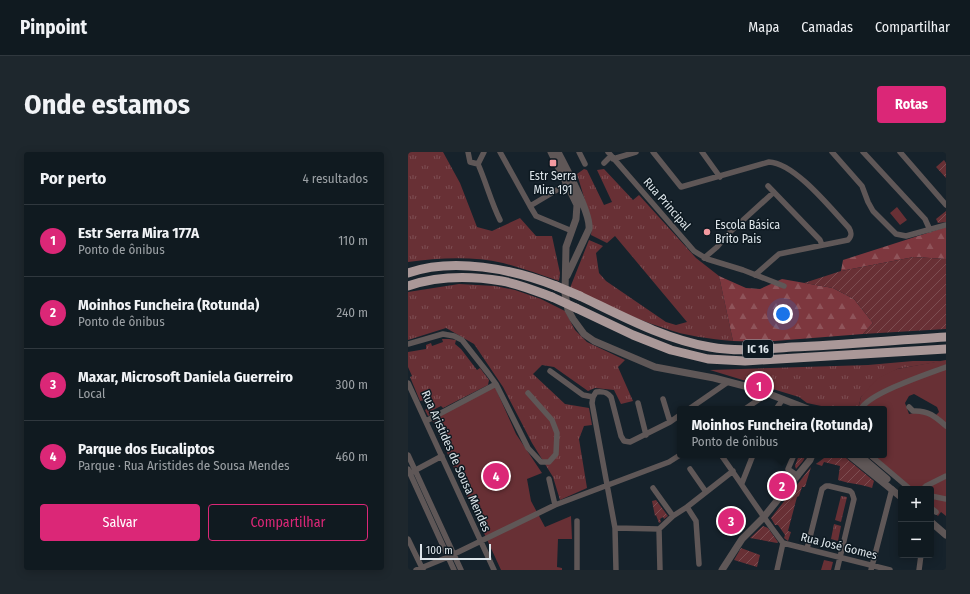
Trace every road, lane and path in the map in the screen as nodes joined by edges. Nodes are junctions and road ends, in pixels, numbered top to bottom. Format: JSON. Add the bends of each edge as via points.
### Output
{"nodes":[{"id":1,"x":468,"y":152,"type":"edge"},
{"id":2,"x":484,"y":152,"type":"edge"},
{"id":3,"x":500,"y":152,"type":"edge"},
{"id":4,"x":551,"y":152,"type":"edge"},
{"id":5,"x":558,"y":152,"type":"edge"},
{"id":6,"x":580,"y":152,"type":"edge"},
{"id":7,"x":636,"y":152,"type":"edge"},
{"id":8,"x":653,"y":152,"type":"edge"},
{"id":9,"x":702,"y":152,"type":"edge"},
{"id":10,"x":832,"y":152,"type":"edge"},
{"id":11,"x":863,"y":152,"type":"edge"},
{"id":12,"x":900,"y":152,"type":"edge"},
{"id":13,"x":611,"y":156,"type":"edge"},
{"id":14,"x":604,"y":163,"type":"dead end"},
{"id":15,"x":478,"y":164,"type":"junction"},
{"id":16,"x":585,"y":164,"type":"dead end"},
{"id":17,"x":720,"y":176,"type":"junction"},
{"id":18,"x":567,"y":184,"type":"junction"},
{"id":19,"x":768,"y":186,"type":"dead end"},
{"id":20,"x":774,"y":192,"type":"junction"},
{"id":21,"x":946,"y":205,"type":"edge"},
{"id":22,"x":530,"y":206,"type":"junction"},
{"id":23,"x":576,"y":219,"type":"junction"},
{"id":24,"x":500,"y":220,"type":"dead end"},
{"id":25,"x":589,"y":220,"type":"junction"},
{"id":26,"x":946,"y":225,"type":"edge"},
{"id":27,"x":930,"y":230,"type":"junction"},
{"id":28,"x":572,"y":231,"type":"junction"},
{"id":29,"x":822,"y":245,"type":"junction"},
{"id":30,"x":566,"y":247,"type":"junction"},
{"id":31,"x":578,"y":252,"type":"junction"},
{"id":32,"x":704,"y":258,"type":"junction"},
{"id":33,"x":408,"y":273,"type":"edge"},
{"id":34,"x":755,"y":275,"type":"junction"},
{"id":35,"x":566,"y":278,"type":"junction"},
{"id":36,"x":408,"y":286,"type":"edge"},
{"id":37,"x":784,"y":286,"type":"dead end"},
{"id":38,"x":946,"y":337,"type":"edge"},
{"id":39,"x":408,"y":344,"type":"edge"},
{"id":40,"x":946,"y":349,"type":"edge"},
{"id":41,"x":946,"y":367,"type":"edge"},
{"id":42,"x":550,"y":370,"type":"dead end"},
{"id":43,"x":728,"y":382,"type":"junction"},
{"id":44,"x":408,"y":383,"type":"edge"},
{"id":45,"x":496,"y":384,"type":"junction"},
{"id":46,"x":528,"y":393,"type":"dead end"},
{"id":47,"x":768,"y":393,"type":"junction"},
{"id":48,"x":593,"y":397,"type":"junction"},
{"id":49,"x":664,"y":398,"type":"dead end"},
{"id":50,"x":783,"y":399,"type":"junction"},
{"id":51,"x":638,"y":404,"type":"dead end"},
{"id":52,"x":693,"y":406,"type":"edge"},
{"id":53,"x":749,"y":406,"type":"edge"},
{"id":54,"x":778,"y":406,"type":"edge"},
{"id":55,"x":793,"y":406,"type":"edge"},
{"id":56,"x":800,"y":406,"type":"edge"},
{"id":57,"x":862,"y":406,"type":"edge"},
{"id":58,"x":909,"y":407,"type":"dead end"},
{"id":59,"x":677,"y":417,"type":"edge"},
{"id":60,"x":426,"y":421,"type":"junction"},
{"id":61,"x":670,"y":422,"type":"junction"},
{"id":62,"x":946,"y":426,"type":"edge"},
{"id":63,"x":646,"y":435,"type":"junction"},
{"id":64,"x":408,"y":455,"type":"edge"},
{"id":65,"x":442,"y":456,"type":"junction"},
{"id":66,"x":677,"y":456,"type":"edge"},
{"id":67,"x":723,"y":458,"type":"edge"},
{"id":68,"x":752,"y":458,"type":"edge"},
{"id":69,"x":793,"y":458,"type":"edge"},
{"id":70,"x":811,"y":458,"type":"edge"},
{"id":71,"x":853,"y":458,"type":"edge"},
{"id":72,"x":862,"y":458,"type":"edge"},
{"id":73,"x":874,"y":458,"type":"edge"},
{"id":74,"x":690,"y":469,"type":"dead end"},
{"id":75,"x":410,"y":471,"type":"edge"},
{"id":76,"x":733,"y":471,"type":"junction"},
{"id":77,"x":798,"y":476,"type":"junction"},
{"id":78,"x":946,"y":476,"type":"edge"},
{"id":79,"x":549,"y":479,"type":"dead end"},
{"id":80,"x":742,"y":484,"type":"junction"},
{"id":81,"x":606,"y":486,"type":"junction"},
{"id":82,"x":906,"y":486,"type":"edge"},
{"id":83,"x":926,"y":486,"type":"edge"},
{"id":84,"x":653,"y":488,"type":"dead end"},
{"id":85,"x":898,"y":488,"type":"edge"},
{"id":86,"x":892,"y":489,"type":"junction"},
{"id":87,"x":706,"y":492,"type":"junction"},
{"id":88,"x":898,"y":494,"type":"edge"},
{"id":89,"x":934,"y":497,"type":"edge"},
{"id":90,"x":946,"y":499,"type":"edge"},
{"id":91,"x":555,"y":505,"type":"junction"},
{"id":92,"x":687,"y":507,"type":"junction"},
{"id":93,"x":673,"y":516,"type":"junction"},
{"id":94,"x":763,"y":518,"type":"junction"},
{"id":95,"x":934,"y":520,"type":"edge"},
{"id":96,"x":576,"y":521,"type":"dead end"},
{"id":97,"x":934,"y":521,"type":"edge"},
{"id":98,"x":615,"y":528,"type":"junction"},
{"id":99,"x":660,"y":529,"type":"junction"},
{"id":100,"x":946,"y":529,"type":"edge"},
{"id":101,"x":946,"y":535,"type":"edge"},
{"id":102,"x":408,"y":539,"type":"edge"},
{"id":103,"x":480,"y":542,"type":"junction"},
{"id":104,"x":783,"y":543,"type":"junction"},
{"id":105,"x":807,"y":549,"type":"junction"},
{"id":106,"x":451,"y":556,"type":"junction"},
{"id":107,"x":840,"y":558,"type":"junction"},
{"id":108,"x":921,"y":558,"type":"edge"},
{"id":109,"x":699,"y":564,"type":"dead end"},
{"id":110,"x":871,"y":568,"type":"edge"},
{"id":111,"x":423,"y":569,"type":"edge"},
{"id":112,"x":416,"y":570,"type":"edge"},
{"id":113,"x":454,"y":570,"type":"edge"},
{"id":114,"x":461,"y":570,"type":"edge"},
{"id":115,"x":494,"y":570,"type":"edge"},
{"id":116,"x":577,"y":570,"type":"edge"},
{"id":117,"x":616,"y":570,"type":"edge"},
{"id":118,"x":660,"y":570,"type":"edge"},
{"id":119,"x":722,"y":570,"type":"edge"},
{"id":120,"x":776,"y":570,"type":"edge"},
{"id":121,"x":837,"y":570,"type":"edge"},
{"id":122,"x":890,"y":570,"type":"edge"},
{"id":123,"x":920,"y":570,"type":"edge"}],
"edges":[{"from":1,"to":15,"type":"street","via":[[470,162]]},
{"from":2,"to":15,"type":"street"},
{"from":3,"to":22,"type":"street"},
{"from":4,"to":18,"type":"street"},
{"from":5,"to":25,"type":"street"},
{"from":6,"to":16,"type":"street"},
{"from":7,"to":13,"type":"street"},
{"from":8,"to":17,"type":"street","via":[[681,187]]},
{"from":9,"to":17,"type":"street"},
{"from":10,"to":27,"type":"street","via":[[859,181],[871,208],[893,232],[906,236]]},
{"from":11,"to":27,"type":"street","via":[[925,219]]},
{"from":12,"to":21,"type":"street"},
{"from":13,"to":14,"type":"street"},
{"from":13,"to":32,"type":"street","name":"Rua Principal","via":[[694,251]]},
{"from":15,"to":24,"type":"street"},
{"from":17,"to":29,"type":"street","via":[[769,162],[775,162],[797,175],[850,228],[851,237],[848,240]]},
{"from":18,"to":22,"type":"street"},
{"from":18,"to":23,"type":"street","via":[[577,205]]},
{"from":19,"to":20,"type":"street"},
{"from":20,"to":29,"type":"street"},
{"from":20,"to":32,"type":"street"},
{"from":22,"to":28,"type":"street","via":[[536,216]]},
{"from":23,"to":25,"type":"street","via":[[581,216]]},
{"from":23,"to":28,"type":"street"},
{"from":25,"to":31,"type":"street","via":[[589,229]]},
{"from":26,"to":27,"type":"street"},
{"from":28,"to":30,"type":"street"},
{"from":29,"to":34,"type":"street","via":[[779,254]]},
{"from":30,"to":31,"type":"street","via":[[571,253]]},
{"from":30,"to":35,"type":"street"},
{"from":31,"to":35,"type":"street"},
{"from":32,"to":34,"type":"street","name":"Rua Principal"},
{"from":33,"to":38,"type":"highway","number":"IC 16","bridge":true,"via":[[445,266],[507,270],[537,278],[638,324],[675,338],[710,347],[746,350]]},
{"from":34,"to":37,"type":"street","name":"Rua Principal"},
{"from":35,"to":43,"type":"street","via":[[568,310],[584,334],[594,341],[655,367]]},
{"from":36,"to":40,"type":"highway","number":"IC 16","bridge":true,"via":[[444,278],[504,281],[552,297],[671,350],[708,359],[745,361]]},
{"from":39,"to":45,"type":"street","via":[[443,334],[454,336],[468,346]]},
{"from":41,"to":57,"type":"street","via":[[892,388]]},
{"from":42,"to":48,"type":"street","via":[[583,395]]},
{"from":43,"to":47,"type":"street"},
{"from":43,"to":52,"type":"street"},
{"from":44,"to":60,"type":"street","name":"Rua Aristides de Sousa Mendes"},
{"from":45,"to":46,"type":"street","via":[[528,448],[541,462],[548,462],[556,454],[557,433],[552,420]]},
{"from":45,"to":60,"type":"street"},
{"from":47,"to":50,"type":"street"},
{"from":47,"to":53,"type":"street"},
{"from":48,"to":63,"type":"street","via":[[596,392],[602,392],[611,397],[624,440],[630,442]]},
{"from":48,"to":81,"type":"street"},
{"from":49,"to":61,"type":"street"},
{"from":50,"to":54,"type":"street"},
{"from":50,"to":55,"type":"street"},
{"from":50,"to":56,"type":"street"},
{"from":51,"to":63,"type":"street"},
{"from":58,"to":62,"type":"street","via":[[914,411],[923,410]]},
{"from":59,"to":61,"type":"street"},
{"from":60,"to":65,"type":"street","name":"Rua Aristides de Sousa Mendes"},
{"from":61,"to":63,"type":"street"},
{"from":64,"to":75,"type":"street"},
{"from":65,"to":75,"type":"street"},
{"from":65,"to":103,"type":"street","name":"Rua Aristides de Sousa Mendes"},
{"from":66,"to":81,"type":"street","via":[[669,462]]},
{"from":67,"to":76,"type":"street"},
{"from":68,"to":80,"type":"street"},
{"from":69,"to":77,"type":"street","via":[[788,469]]},
{"from":70,"to":77,"type":"street"},
{"from":71,"to":86,"type":"street"},
{"from":72,"to":85,"type":"street"},
{"from":73,"to":82,"type":"street"},
{"from":74,"to":87,"type":"street"},
{"from":75,"to":106,"type":"street"},
{"from":76,"to":80,"type":"street"},
{"from":76,"to":87,"type":"street"},
{"from":77,"to":94,"type":"street"},
{"from":78,"to":83,"type":"street"},
{"from":79,"to":91,"type":"street"},
{"from":80,"to":94,"type":"street"},
{"from":81,"to":91,"type":"street"},
{"from":81,"to":98,"type":"street"},
{"from":84,"to":93,"type":"street"},
{"from":86,"to":88,"type":"street"},
{"from":86,"to":110,"type":"street"},
{"from":87,"to":92,"type":"street"},
{"from":89,"to":90,"type":"street"},
{"from":91,"to":103,"type":"street"},
{"from":92,"to":93,"type":"street"},
{"from":92,"to":109,"type":"street","via":[[696,521]]},
{"from":93,"to":99,"type":"street"},
{"from":94,"to":104,"type":"street"},
{"from":94,"to":119,"type":"street","via":[[742,539]]},
{"from":95,"to":100,"type":"street"},
{"from":96,"to":116,"type":"street"},
{"from":97,"to":101,"type":"street"},
{"from":98,"to":99,"type":"street"},
{"from":98,"to":117,"type":"street"},
{"from":99,"to":118,"type":"street"},
{"from":102,"to":111,"type":"street"},
{"from":103,"to":106,"type":"street"},
{"from":103,"to":115,"type":"street","name":"Rua Aristides de Sousa Mendes"},
{"from":104,"to":105,"type":"street","name":"Rua José Gomes"},
{"from":104,"to":120,"type":"street"},
{"from":105,"to":107,"type":"street","name":"Rua José Gomes"},
{"from":105,"to":107,"type":"street","via":[[822,489],[829,486],[850,490],[854,499]]},
{"from":106,"to":111,"type":"street"},
{"from":106,"to":113,"type":"street"},
{"from":106,"to":114,"type":"street"},
{"from":107,"to":110,"type":"street","name":"Rua José Gomes"},
{"from":107,"to":121,"type":"street"},
{"from":108,"to":123,"type":"street"},
{"from":110,"to":122,"type":"street","name":"Rua José Gomes"},
{"from":111,"to":112,"type":"street"}]}
